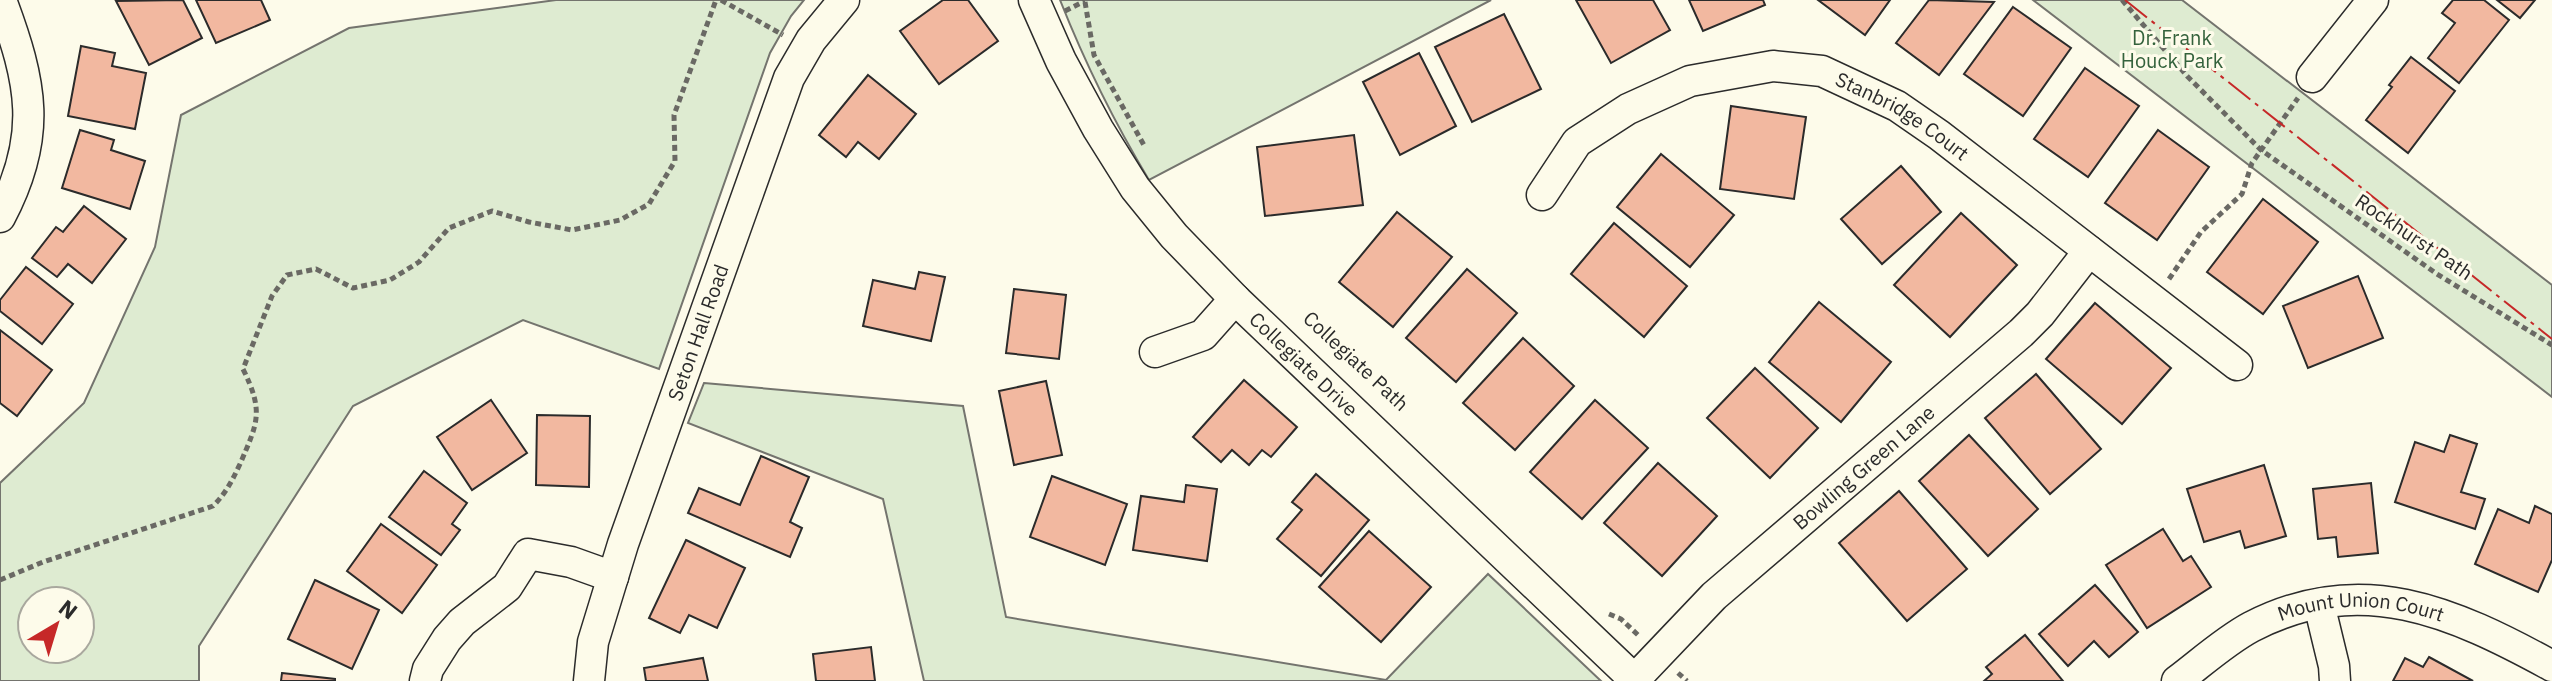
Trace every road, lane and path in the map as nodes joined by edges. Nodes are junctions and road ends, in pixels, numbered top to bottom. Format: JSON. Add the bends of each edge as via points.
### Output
{"nodes":[{"id":1,"x":1,"y":0,"type":"edge"},
{"id":2,"x":719,"y":0,"type":"edge"},
{"id":3,"x":844,"y":0,"type":"edge"},
{"id":4,"x":1034,"y":0,"type":"edge"},
{"id":5,"x":2122,"y":0,"type":"edge"},
{"id":6,"x":2373,"y":0,"type":"edge"},
{"id":7,"x":1085,"y":2,"type":"edge"},
{"id":8,"x":807,"y":48,"type":"junction"},
{"id":9,"x":2312,"y":77,"type":"joint"},
{"id":10,"x":2261,"y":150,"type":"junction"},
{"id":11,"x":1147,"y":151,"type":"dead end"},
{"id":12,"x":1542,"y":195,"type":"dead end"},
{"id":13,"x":0,"y":217,"type":"edge"},
{"id":14,"x":2089,"y":251,"type":"junction"},
{"id":15,"x":2167,"y":282,"type":"dead end"},
{"id":16,"x":1235,"y":299,"type":"junction"},
{"id":17,"x":2552,"y":345,"type":"edge"},
{"id":18,"x":1155,"y":352,"type":"dead end"},
{"id":19,"x":2237,"y":365,"type":"dead end"},
{"id":20,"x":613,"y":577,"type":"junction"},
{"id":21,"x":0,"y":580,"type":"edge"},
{"id":22,"x":2319,"y":604,"type":"junction"},
{"id":23,"x":1597,"y":610,"type":"dead end"},
{"id":24,"x":1658,"y":654,"type":"junction"},
{"id":25,"x":2552,"y":666,"type":"edge"},
{"id":26,"x":1635,"y":680,"type":"edge"},
{"id":27,"x":425,"y":681,"type":"edge"},
{"id":28,"x":589,"y":681,"type":"edge"},
{"id":29,"x":1687,"y":681,"type":"edge"},
{"id":30,"x":2177,"y":681,"type":"edge"},
{"id":31,"x":2335,"y":681,"type":"edge"}],
"edges":[{"from":1,"to":13,"type":"street","via":[[28,85],[29,126],[21,170]]},
{"from":2,"to":8,"type":"path"},
{"from":2,"to":21,"type":"path","via":[[674,115],[675,161],[649,204],[620,220],[572,230],[492,211],[449,228],[419,262],[390,280],[353,288],[316,269],[287,275],[272,296],[243,369],[255,394],[257,426],[228,491],[213,506]]},
{"from":3,"to":8,"type":"street","name":"Seton Hall Road"},
{"from":4,"to":16,"type":"street","name":"Collegiate Drive","via":[[1061,61],[1135,188]]},
{"from":5,"to":10,"type":"path","name":"Rockhurst Path"},
{"from":6,"to":9,"type":"street"},
{"from":7,"to":11,"type":"path","via":[[1094,55]]},
{"from":8,"to":20,"type":"street","name":"Seton Hall Road","via":[[789,78]]},
{"from":9,"to":10,"type":"path"},
{"from":10,"to":15,"type":"path","via":[[2242,194],[2201,232]]},
{"from":10,"to":17,"type":"path","name":"Rockhurst Path","via":[[2437,274]]},
{"from":12,"to":14,"type":"street","name":"Stanbridge Court","via":[[1577,142],[1628,109],[1690,81],[1773,66],[1822,71],[1897,106]]},
{"from":14,"to":19,"type":"street","name":"Stanbridge Court"},
{"from":14,"to":24,"type":"street","name":"Bowling Green Lane","via":[[2021,333],[1714,596]]},
{"from":16,"to":18,"type":"street","via":[[1203,335]]},
{"from":16,"to":26,"type":"street","name":"Collegiate Drive"},
{"from":20,"to":27,"type":"street","via":[[528,554],[507,587],[447,639]]},
{"from":20,"to":28,"type":"street","name":"Seton Hall Road","via":[[593,642]]},
{"from":22,"to":25,"type":"street","name":"Mount Union Court","via":[[2394,601],[2442,613]]},
{"from":22,"to":30,"type":"street","name":"Mount Union Court","via":[[2250,628]]},
{"from":22,"to":31,"type":"street"},
{"from":23,"to":24,"type":"path","via":[[1621,619]]},
{"from":24,"to":26,"type":"street","name":"Bowling Green Lane"},
{"from":24,"to":29,"type":"path"}]}
